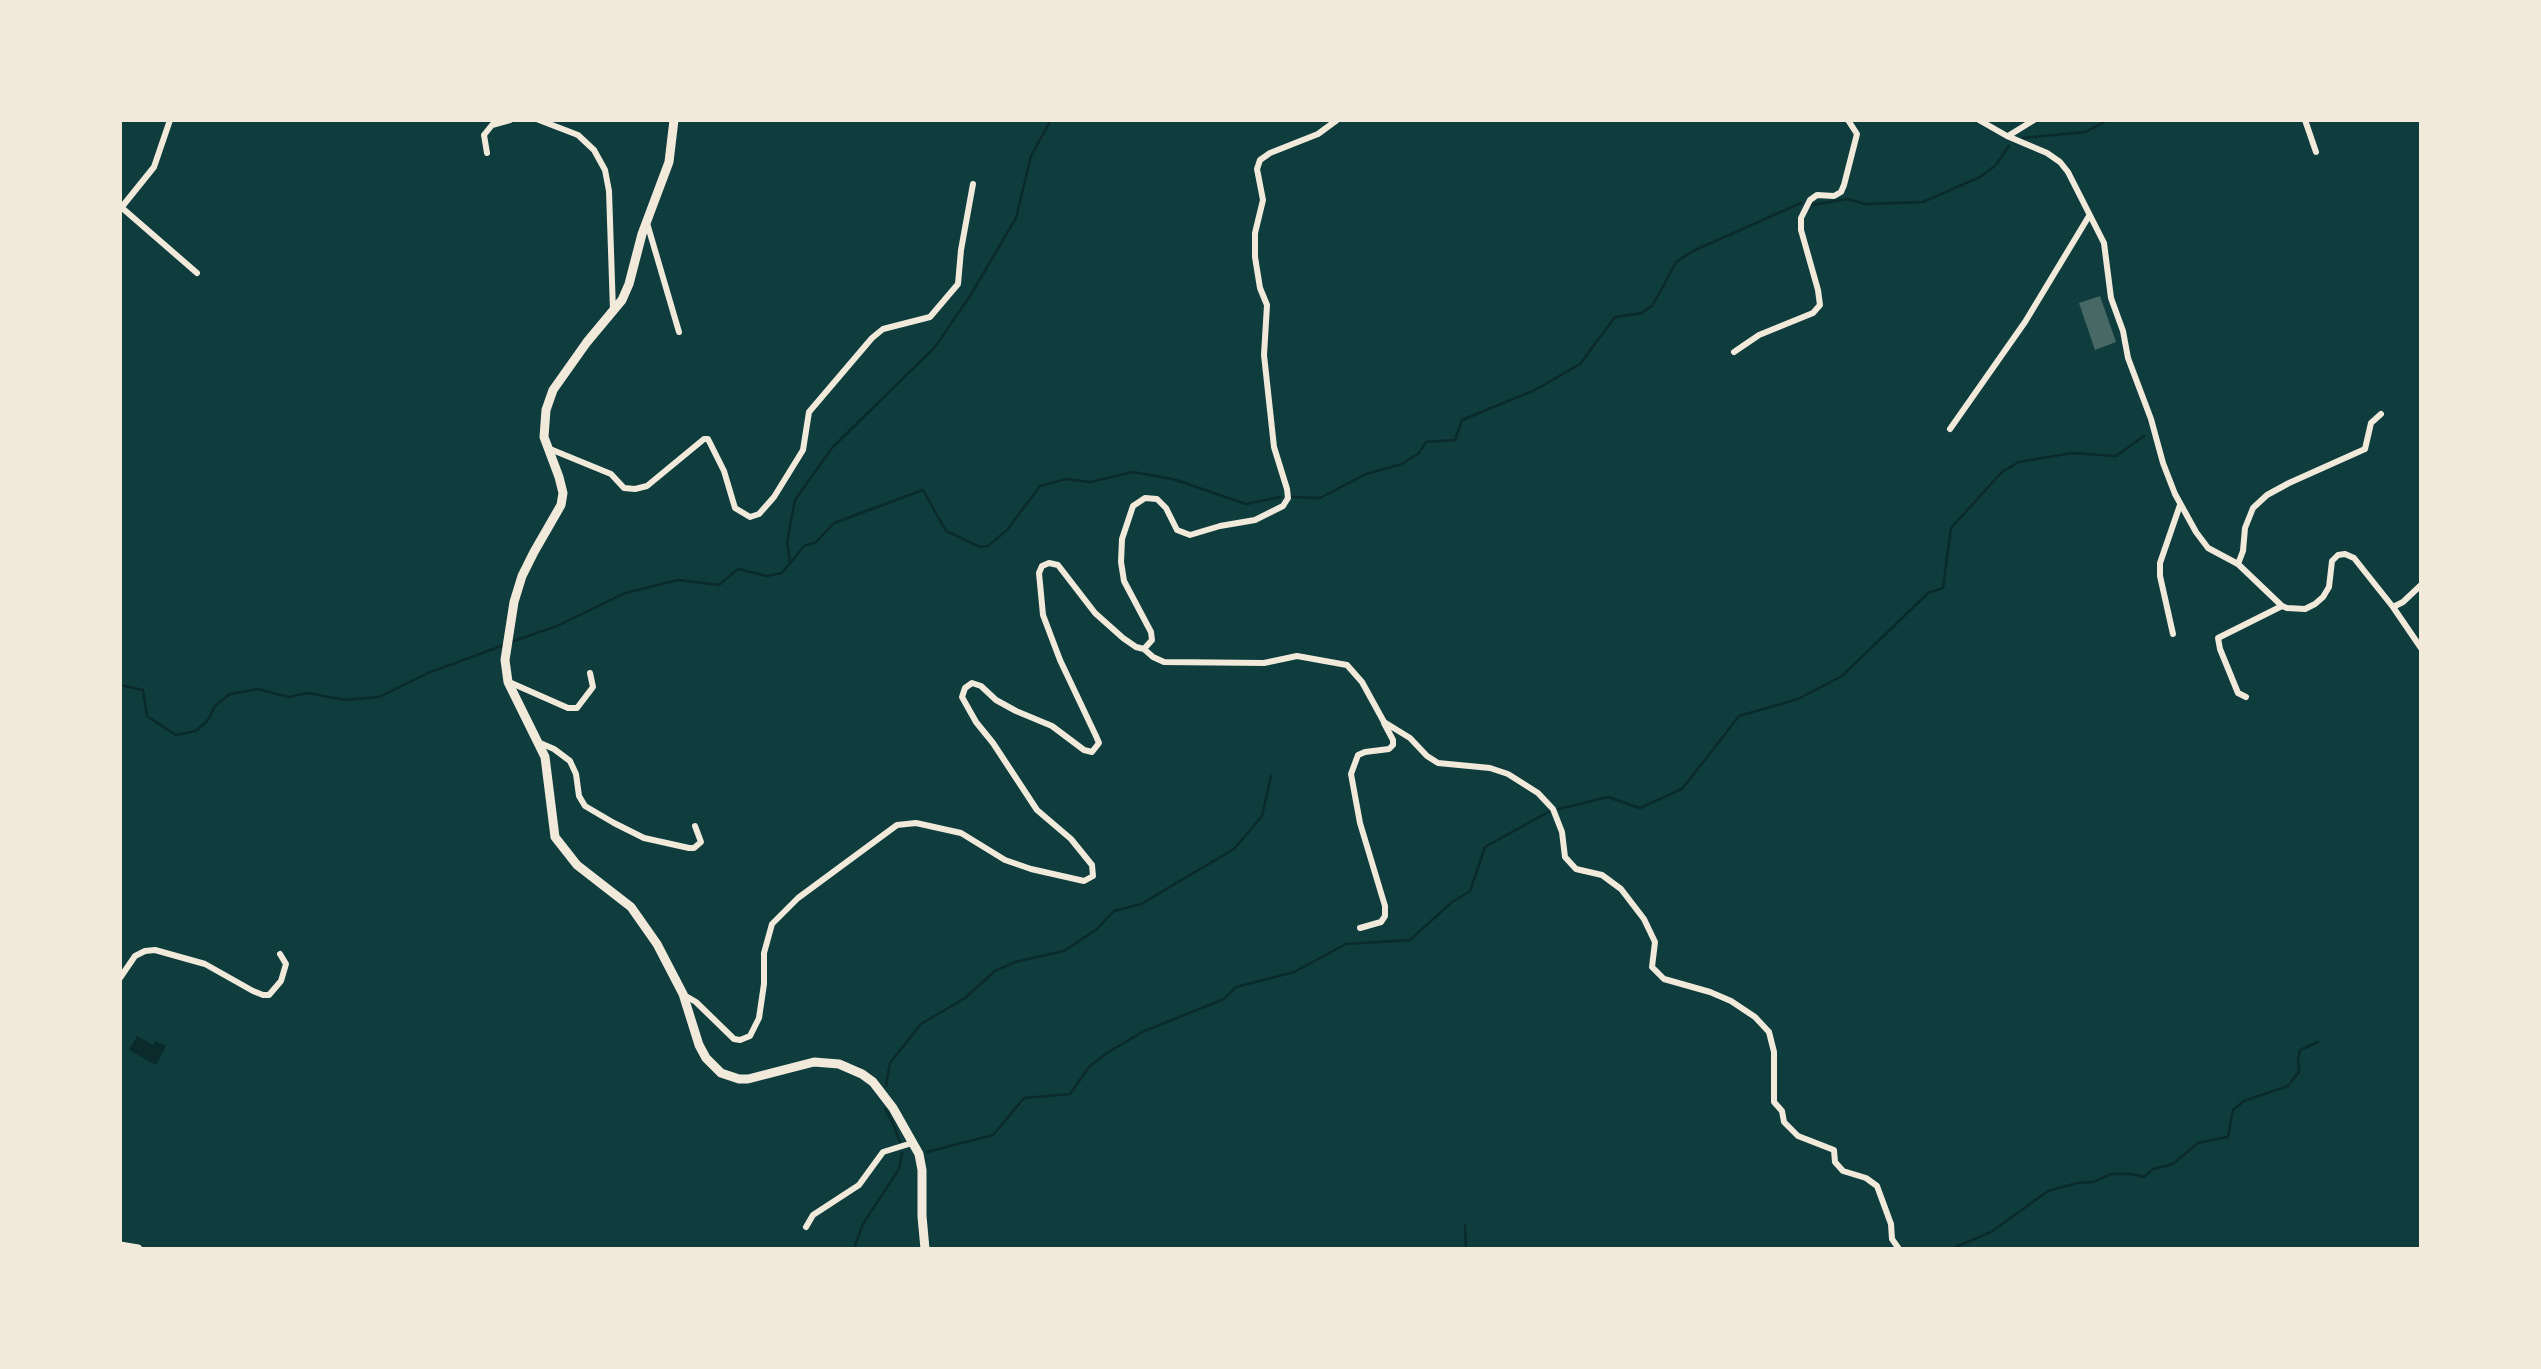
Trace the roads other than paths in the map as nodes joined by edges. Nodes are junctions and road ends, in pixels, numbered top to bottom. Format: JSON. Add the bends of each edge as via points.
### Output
{"nodes":[{"id":1,"x":170,"y":120,"type":"edge"},
{"id":2,"x":510,"y":120,"type":"edge"},
{"id":3,"x":539,"y":120,"type":"edge"},
{"id":4,"x":674,"y":120,"type":"edge"},
{"id":5,"x":1337,"y":120,"type":"edge"},
{"id":6,"x":1848,"y":120,"type":"edge"},
{"id":7,"x":1979,"y":120,"type":"edge"},
{"id":8,"x":2034,"y":120,"type":"edge"},
{"id":9,"x":2305,"y":120,"type":"edge"},
{"id":10,"x":2007,"y":136,"type":"junction"},
{"id":11,"x":486,"y":152,"type":"dead end"},
{"id":12,"x":2316,"y":152,"type":"dead end"},
{"id":13,"x":973,"y":184,"type":"dead end"},
{"id":14,"x":121,"y":207,"type":"edge"},
{"id":15,"x":2089,"y":216,"type":"junction"},
{"id":16,"x":647,"y":222,"type":"junction"},
{"id":17,"x":196,"y":273,"type":"dead end"},
{"id":18,"x":613,"y":311,"type":"junction"},
{"id":19,"x":679,"y":332,"type":"dead end"},
{"id":20,"x":1734,"y":352,"type":"dead end"},
{"id":21,"x":2381,"y":414,"type":"dead end"},
{"id":22,"x":1950,"y":428,"type":"dead end"},
{"id":23,"x":548,"y":449,"type":"junction"},
{"id":24,"x":2180,"y":504,"type":"junction"},
{"id":25,"x":2238,"y":564,"type":"junction"},
{"id":26,"x":2421,"y":585,"type":"edge"},
{"id":27,"x":2282,"y":606,"type":"junction"},
{"id":28,"x":2393,"y":607,"type":"junction"},
{"id":29,"x":2173,"y":634,"type":"dead end"},
{"id":30,"x":1144,"y":648,"type":"junction"},
{"id":31,"x":2421,"y":648,"type":"edge"},
{"id":32,"x":590,"y":673,"type":"dead end"},
{"id":33,"x":508,"y":682,"type":"junction"},
{"id":34,"x":2246,"y":697,"type":"dead end"},
{"id":35,"x":1384,"y":722,"type":"junction"},
{"id":36,"x":540,"y":743,"type":"junction"},
{"id":37,"x":695,"y":826,"type":"dead end"},
{"id":38,"x":1360,"y":928,"type":"dead end"},
{"id":39,"x":280,"y":954,"type":"dead end"},
{"id":40,"x":120,"y":978,"type":"edge"},
{"id":41,"x":683,"y":994,"type":"junction"},
{"id":42,"x":912,"y":1142,"type":"junction"},
{"id":43,"x":806,"y":1227,"type":"dead end"},
{"id":44,"x":120,"y":1246,"type":"edge"},
{"id":45,"x":138,"y":1249,"type":"edge"},
{"id":46,"x":925,"y":1249,"type":"edge"},
{"id":47,"x":1899,"y":1249,"type":"edge"}],
"edges":[{"from":1,"to":14,"type":"street","via":[[154,167]]},
{"from":2,"to":11,"type":"street","via":[[492,124],[484,135]]},
{"from":3,"to":18,"type":"street","via":[[578,135],[605,170]]},
{"from":4,"to":16,"type":"main road","via":[[669,162]]},
{"from":5,"to":30,"type":"street","via":[[1260,160],[1257,169],[1263,200],[1256,272],[1268,316],[1264,355],[1274,446],[1288,498],[1255,520],[1190,535],[1176,530],[1158,499],[1133,506],[1121,562],[1151,632]]},
{"from":6,"to":20,"type":"street","via":[[1857,134],[1841,192],[1817,195],[1801,218],[1820,305]]},
{"from":7,"to":10,"type":"street"},
{"from":8,"to":10,"type":"street"},
{"from":9,"to":12,"type":"street"},
{"from":10,"to":15,"type":"street","via":[[2060,162]]},
{"from":13,"to":23,"type":"street","via":[[958,284],[930,317],[872,338],[810,412],[802,450],[759,514],[750,517],[736,508],[708,439],[635,489]]},
{"from":14,"to":17,"type":"street"},
{"from":15,"to":22,"type":"street"},
{"from":15,"to":24,"type":"street","via":[[2104,244],[2128,358]]},
{"from":16,"to":18,"type":"main road","via":[[629,284]]},
{"from":16,"to":19,"type":"street"},
{"from":18,"to":23,"type":"main road","via":[[553,390],[544,423]]},
{"from":21,"to":25,"type":"street","via":[[2371,423],[2366,450],[2289,483],[2253,508]]},
{"from":23,"to":33,"type":"main road","via":[[561,505],[522,576],[506,652]]},
{"from":24,"to":25,"type":"street","via":[[2208,548]]},
{"from":24,"to":29,"type":"street","via":[[2160,564]]},
{"from":25,"to":27,"type":"street"},
{"from":26,"to":28,"type":"street"},
{"from":27,"to":28,"type":"street","via":[[2315,604],[2329,586],[2332,561],[2345,554]]},
{"from":27,"to":34,"type":"street","via":[[2218,638],[2238,693]]},
{"from":28,"to":31,"type":"street"},
{"from":30,"to":35,"type":"street","via":[[1164,662],[1264,663],[1296,656],[1347,665]]},
{"from":30,"to":41,"type":"street","via":[[1095,613],[1058,565],[1049,563],[1040,573],[1044,616],[1096,748],[1084,750],[980,686],[972,683],[962,697],[1037,810],[1092,865],[1089,880],[1005,860],[960,833],[916,822],[898,825],[772,924],[750,1036],[734,1039]]},
{"from":32,"to":33,"type":"street","via":[[592,687],[577,708]]},
{"from":33,"to":36,"type":"main road"},
{"from":35,"to":38,"type":"street","via":[[1393,745],[1358,756],[1351,774],[1385,906],[1380,922]]},
{"from":35,"to":47,"type":"street","via":[[1438,763],[1508,774],[1554,809],[1565,856],[1576,869],[1602,875],[1621,889],[1644,918],[1655,942],[1652,967],[1664,980],[1731,1002],[1768,1032],[1774,1102],[1784,1122],[1798,1136],[1834,1150],[1842,1171],[1876,1186]]},
{"from":36,"to":37,"type":"street","via":[[570,761],[585,806],[614,824],[689,848],[701,842]]},
{"from":36,"to":41,"type":"main road","via":[[555,837],[577,865],[631,908]]},
{"from":39,"to":40,"type":"street","via":[[286,964],[268,995],[206,964],[155,950],[135,956]]},
{"from":41,"to":42,"type":"main road","via":[[706,1058],[721,1073],[748,1079],[814,1062],[850,1068],[873,1082]]},
{"from":42,"to":43,"type":"street","via":[[883,1152],[858,1185]]},
{"from":42,"to":46,"type":"main road","via":[[922,1170]]},
{"from":44,"to":45,"type":"main road"}]}
